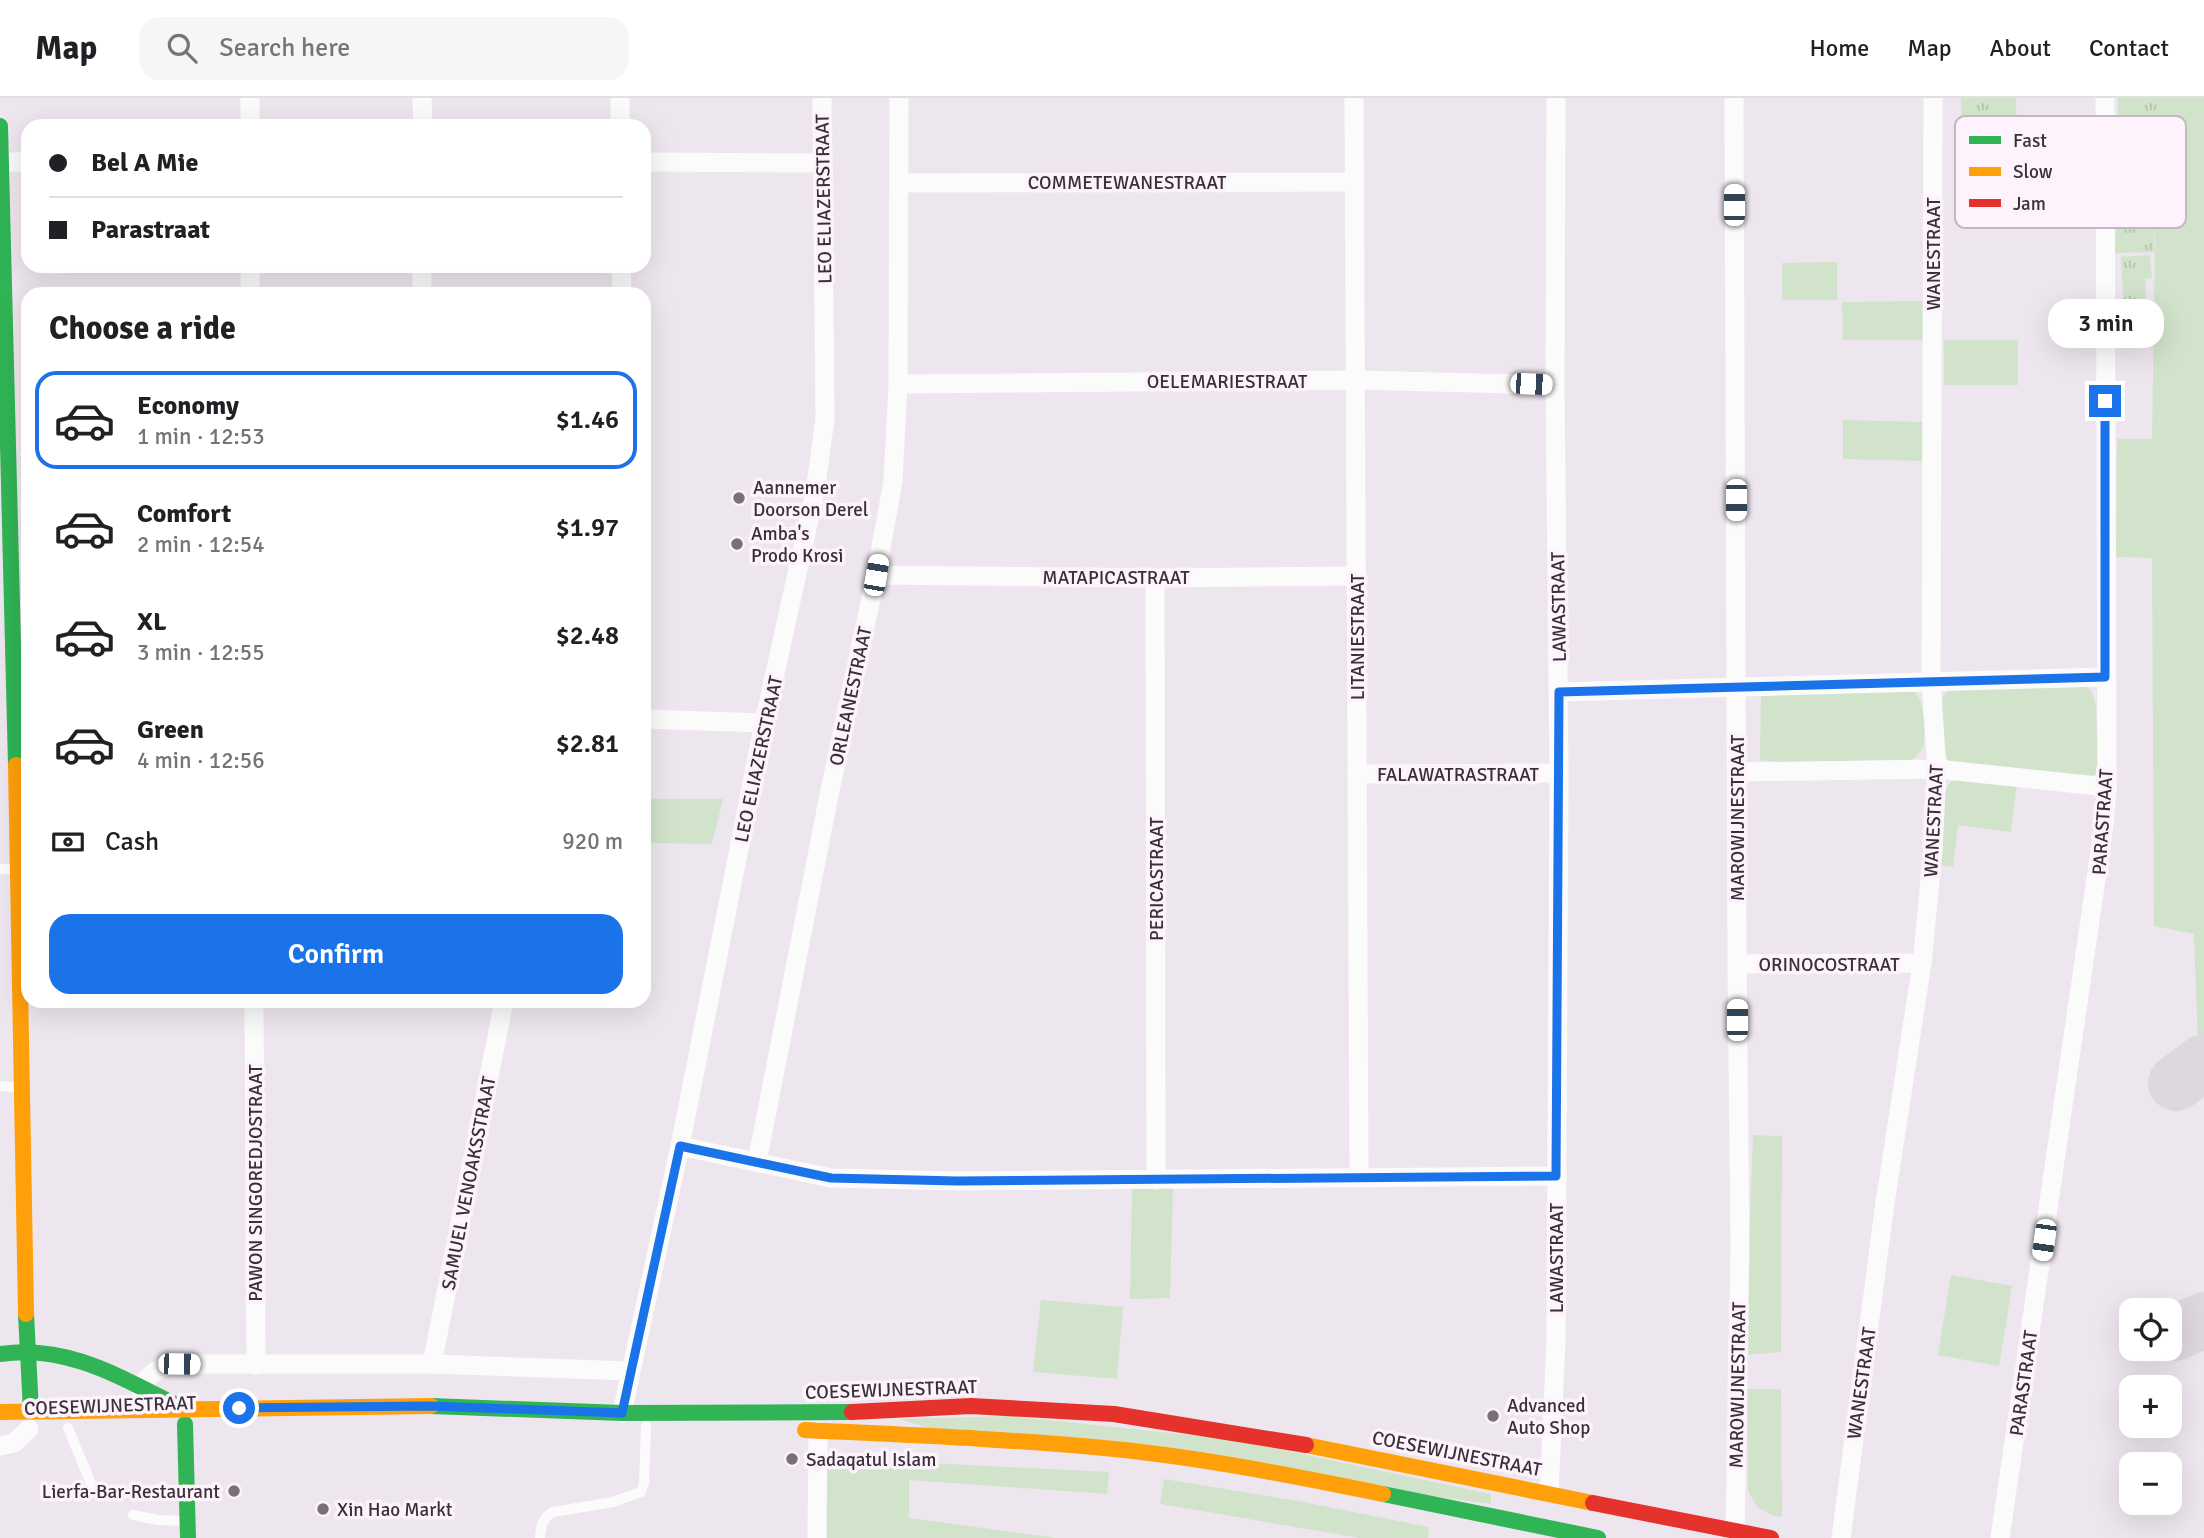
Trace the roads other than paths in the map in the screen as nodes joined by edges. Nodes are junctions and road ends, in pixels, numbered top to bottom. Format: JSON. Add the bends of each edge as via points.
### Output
{"nodes":[{"id":1,"x":250,"y":98,"type":"edge"},
{"id":2,"x":422,"y":98,"type":"edge"},
{"id":3,"x":620,"y":98,"type":"edge"},
{"id":4,"x":822,"y":98,"type":"edge"},
{"id":5,"x":899,"y":98,"type":"edge"},
{"id":6,"x":1354,"y":98,"type":"edge"},
{"id":7,"x":1556,"y":98,"type":"edge"},
{"id":8,"x":1734,"y":98,"type":"edge"},
{"id":9,"x":1933,"y":98,"type":"edge"},
{"id":10,"x":2105,"y":98,"type":"edge"},
{"id":11,"x":2105,"y":116,"type":"edge"},
{"id":12,"x":250,"y":119,"type":"edge"},
{"id":13,"x":423,"y":119,"type":"edge"},
{"id":14,"x":620,"y":119,"type":"edge"},
{"id":15,"x":0,"y":126,"type":"edge"},
{"id":16,"x":0,"y":162,"type":"edge"},
{"id":17,"x":21,"y":162,"type":"edge"},
{"id":18,"x":651,"y":162,"type":"edge"},
{"id":19,"x":822,"y":163,"type":"junction"},
{"id":20,"x":1354,"y":182,"type":"junction"},
{"id":21,"x":899,"y":183,"type":"junction"},
{"id":22,"x":2105,"y":228,"type":"edge"},
{"id":23,"x":1356,"y":380,"type":"junction"},
{"id":24,"x":898,"y":384,"type":"junction"},
{"id":25,"x":1555,"y":385,"type":"junction"},
{"id":26,"x":3,"y":395,"type":"edge"},
{"id":27,"x":4,"y":459,"type":"edge"},
{"id":28,"x":876,"y":575,"type":"junction"},
{"id":29,"x":1357,"y":576,"type":"junction"},
{"id":30,"x":1155,"y":578,"type":"junction"},
{"id":31,"x":2105,"y":677,"type":"junction"},
{"id":32,"x":1931,"y":681,"type":"junction"},
{"id":33,"x":1737,"y":687,"type":"junction"},
{"id":34,"x":1559,"y":692,"type":"junction"},
{"id":35,"x":21,"y":706,"type":"edge"},
{"id":36,"x":651,"y":719,"type":"edge"},
{"id":37,"x":764,"y":723,"type":"junction"},
{"id":38,"x":1937,"y":769,"type":"junction"},
{"id":39,"x":1737,"y":772,"type":"junction"},
{"id":40,"x":1559,"y":773,"type":"junction"},
{"id":41,"x":1357,"y":774,"type":"junction"},
{"id":42,"x":2107,"y":787,"type":"junction"},
{"id":43,"x":0,"y":869,"type":"edge"},
{"id":44,"x":18,"y":869,"type":"junction"},
{"id":45,"x":1922,"y":963,"type":"junction"},
{"id":46,"x":1737,"y":964,"type":"junction"},
{"id":47,"x":254,"y":1008,"type":"edge"},
{"id":48,"x":503,"y":1008,"type":"edge"},
{"id":49,"x":0,"y":1086,"type":"edge"},
{"id":50,"x":22,"y":1088,"type":"junction"},
{"id":51,"x":680,"y":1146,"type":"junction"},
{"id":52,"x":757,"y":1162,"type":"junction"},
{"id":53,"x":1556,"y":1176,"type":"junction"},
{"id":54,"x":1359,"y":1177,"type":"junction"},
{"id":55,"x":1156,"y":1180,"type":"junction"},
{"id":56,"x":28,"y":1350,"type":"junction"},
{"id":57,"x":0,"y":1354,"type":"edge"},
{"id":58,"x":432,"y":1364,"type":"junction"},
{"id":59,"x":256,"y":1365,"type":"junction"},
{"id":60,"x":630,"y":1371,"type":"junction"},
{"id":61,"x":140,"y":1388,"type":"junction"},
{"id":62,"x":0,"y":1412,"type":"edge"},
{"id":63,"x":622,"y":1413,"type":"junction"},
{"id":64,"x":185,"y":1417,"type":"junction"},
{"id":65,"x":51,"y":1426,"type":"junction"},
{"id":66,"x":120,"y":1426,"type":"dead end"},
{"id":67,"x":646,"y":1426,"type":"junction"},
{"id":68,"x":739,"y":1428,"type":"dead end"},
{"id":69,"x":0,"y":1429,"type":"edge"},
{"id":70,"x":791,"y":1430,"type":"dead end"},
{"id":71,"x":818,"y":1430,"type":"junction"},
{"id":72,"x":0,"y":1446,"type":"edge"},
{"id":73,"x":1549,"y":1493,"type":"junction"},
{"id":74,"x":99,"y":1494,"type":"dead end"},
{"id":75,"x":132,"y":1515,"type":"dead end"},
{"id":76,"x":188,"y":1530,"type":"edge"},
{"id":77,"x":1735,"y":1535,"type":"edge"},
{"id":78,"x":540,"y":1538,"type":"edge"},
{"id":79,"x":817,"y":1538,"type":"edge"},
{"id":80,"x":1598,"y":1538,"type":"edge"},
{"id":81,"x":1771,"y":1538,"type":"edge"},
{"id":82,"x":1841,"y":1538,"type":"edge"},
{"id":83,"x":2000,"y":1538,"type":"edge"}],
"edges":[{"from":1,"to":12,"type":"street"},
{"from":2,"to":13,"type":"street"},
{"from":3,"to":14,"type":"street"},
{"from":4,"to":19,"type":"street","name":"LEO ELIAZERSTRAAT"},
{"from":5,"to":21,"type":"street","name":"ORLEANESTRAAT"},
{"from":6,"to":20,"type":"street","name":"LITANIESTRAAT"},
{"from":7,"to":25,"type":"street","name":"LAWASTRAAT"},
{"from":8,"to":33,"type":"street","name":"MAROWIJNESTRAAT"},
{"from":9,"to":32,"type":"street","name":"WANESTRAAT"},
{"from":10,"to":11,"type":"street","name":"PARASTRAAT"},
{"from":15,"to":16,"type":"main road"},
{"from":16,"to":17,"type":"street"},
{"from":16,"to":26,"type":"main road"},
{"from":18,"to":19,"type":"street"},
{"from":19,"to":37,"type":"street","name":"LEO ELIAZERSTRAAT","via":[[825,419],[815,492]]},
{"from":20,"to":21,"type":"street","name":"COMMETEWANESTRAAT"},
{"from":20,"to":23,"type":"street","name":"LITANIESTRAAT"},
{"from":21,"to":24,"type":"street","name":"ORLEANESTRAAT"},
{"from":22,"to":31,"type":"street","name":"PARASTRAAT"},
{"from":23,"to":24,"type":"street","name":"OELEMARIESTRAAT"},
{"from":23,"to":25,"type":"street","name":"OELEMARIESTRAAT"},
{"from":23,"to":29,"type":"street","name":"LITANIESTRAAT"},
{"from":24,"to":28,"type":"street","name":"ORLEANESTRAAT","via":[[893,481]]},
{"from":25,"to":34,"type":"street","name":"LAWASTRAAT"},
{"from":26,"to":27,"type":"main road"},
{"from":27,"to":35,"type":"main road"},
{"from":28,"to":30,"type":"street","name":"MATAPICASTRAAT"},
{"from":28,"to":52,"type":"street","name":"ORLEANESTRAAT"},
{"from":29,"to":30,"type":"street","name":"MATAPICASTRAAT"},
{"from":29,"to":41,"type":"street","name":"LITANIESTRAAT"},
{"from":30,"to":55,"type":"street","name":"PERICASTRAAT"},
{"from":31,"to":32,"type":"street"},
{"from":31,"to":42,"type":"street","name":"PARASTRAAT"},
{"from":32,"to":33,"type":"street"},
{"from":32,"to":38,"type":"street","name":"WANESTRAAT"},
{"from":33,"to":34,"type":"street"},
{"from":33,"to":39,"type":"street","name":"MAROWIJNESTRAAT"},
{"from":34,"to":40,"type":"street","name":"LAWASTRAAT"},
{"from":35,"to":44,"type":"main road","via":[[13,814]]},
{"from":36,"to":37,"type":"street"},
{"from":37,"to":51,"type":"street","name":"LEO ELIAZERSTRAAT"},
{"from":38,"to":39,"type":"street"},
{"from":38,"to":42,"type":"street"},
{"from":38,"to":45,"type":"street","name":"WANESTRAAT"},
{"from":39,"to":46,"type":"street","name":"MAROWIJNESTRAAT"},
{"from":40,"to":41,"type":"street","name":"FALAWATRASTRAAT"},
{"from":40,"to":53,"type":"street","name":"LAWASTRAAT"},
{"from":41,"to":54,"type":"street","name":"LITANIESTRAAT"},
{"from":42,"to":83,"type":"street","name":"PARASTRAAT","via":[[2100,861]]},
{"from":43,"to":44,"type":"lane"},
{"from":44,"to":50,"type":"main road"},
{"from":45,"to":46,"type":"street","name":"ORINOCOSTRAAT"},
{"from":45,"to":82,"type":"street","name":"WANESTRAAT"},
{"from":46,"to":77,"type":"street","name":"MAROWIJNESTRAAT","via":[[1740,1244]]},
{"from":47,"to":59,"type":"street","name":"PAWON SINGOREDJOSTRAAT"},
{"from":48,"to":58,"type":"street","name":"SAMUEL VENOAKSSTRAAT"},
{"from":49,"to":50,"type":"lane"},
{"from":50,"to":56,"type":"main road"},
{"from":51,"to":52,"type":"street"},
{"from":51,"to":60,"type":"street","name":"LEO ELIAZERSTRAAT"},
{"from":52,"to":55,"type":"street","via":[[831,1178]]},
{"from":53,"to":54,"type":"street"},
{"from":53,"to":73,"type":"street","name":"LAWASTRAAT","via":[[1556,1341]]},
{"from":54,"to":55,"type":"street"},
{"from":56,"to":57,"type":"main road"},
{"from":56,"to":61,"type":"main road","via":[[75,1358]]},
{"from":56,"to":65,"type":"main road"},
{"from":58,"to":59,"type":"street"},
{"from":58,"to":60,"type":"street"},
{"from":59,"to":61,"type":"street","via":[[165,1366],[148,1376]]},
{"from":60,"to":63,"type":"street","name":"LEO ELIAZERSTRAAT"},
{"from":61,"to":64,"type":"main road"},
{"from":62,"to":65,"type":"main road","name":"COESEWIJNESTRAAT"},
{"from":63,"to":64,"type":"main road","name":"COESEWIJNESTRAAT","via":[[430,1406]]},
{"from":63,"to":73,"type":"main road","name":"COESEWIJNESTRAAT","via":[[822,1413],[971,1406],[1114,1414],[1274,1438]]},
{"from":64,"to":65,"type":"main road","name":"COESEWIJNESTRAAT"},
{"from":64,"to":66,"type":"main road","name":"COESEWIJNESTRAAT"},
{"from":64,"to":67,"type":"main road","name":"COESEWIJNESTRAAT"},
{"from":64,"to":76,"type":"main road"},
{"from":65,"to":69,"type":"main road","name":"COESEWIJNESTRAAT"},
{"from":65,"to":72,"type":"street"},
{"from":65,"to":74,"type":"lane"},
{"from":67,"to":68,"type":"main road","name":"COESEWIJNESTRAAT"},
{"from":67,"to":78,"type":"lane","via":[[641,1492],[613,1502],[553,1512],[545,1516]]},
{"from":70,"to":71,"type":"main road","name":"COESEWIJNESTRAAT"},
{"from":71,"to":79,"type":"street"},
{"from":71,"to":80,"type":"main road","name":"COESEWIJNESTRAAT","via":[[1117,1449],[1268,1471]]},
{"from":73,"to":77,"type":"main road","name":"COESEWIJNESTRAAT"},
{"from":75,"to":76,"type":"lane"},
{"from":77,"to":81,"type":"main road","name":"COESEWIJNESTRAAT"}]}
